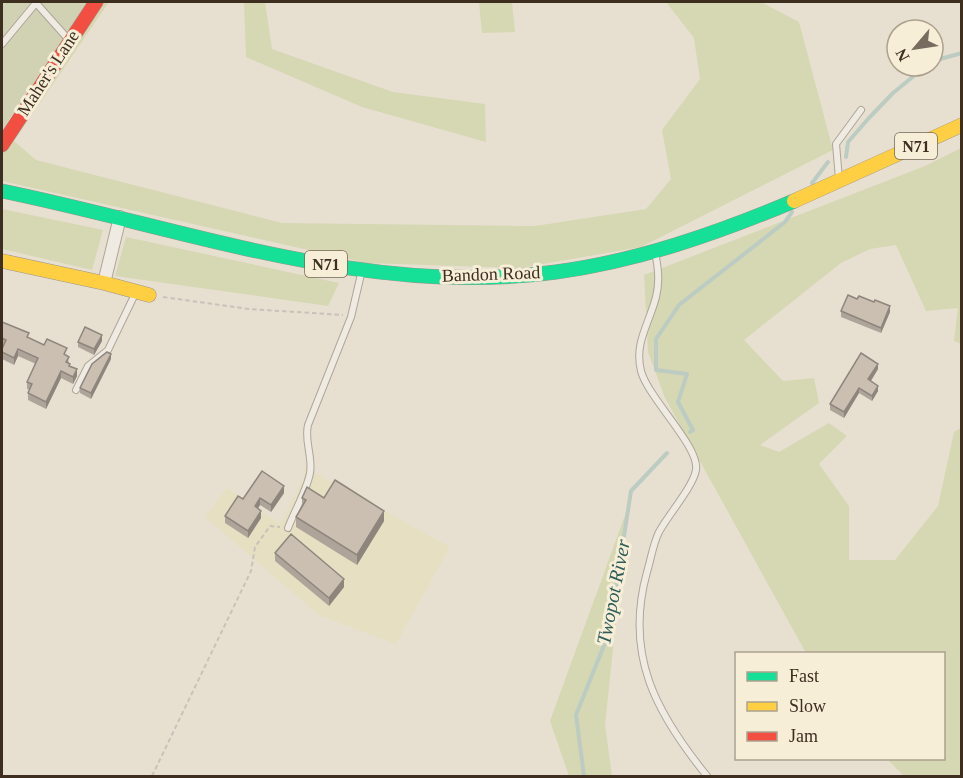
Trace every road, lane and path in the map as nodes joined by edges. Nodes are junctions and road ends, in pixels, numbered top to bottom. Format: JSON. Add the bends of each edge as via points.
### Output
{"nodes":[{"id":1,"x":96,"y":2,"type":"edge"},
{"id":2,"x":69,"y":40,"type":"junction"},
{"id":3,"x":2,"y":44,"type":"edge"},
{"id":4,"x":861,"y":110,"type":"dead end"},
{"id":5,"x":962,"y":125,"type":"edge"},
{"id":6,"x":2,"y":145,"type":"edge"},
{"id":7,"x":839,"y":181,"type":"junction"},
{"id":8,"x":2,"y":191,"type":"edge"},
{"id":9,"x":120,"y":217,"type":"junction"},
{"id":10,"x":655,"y":251,"type":"junction"},
{"id":11,"x":2,"y":261,"type":"edge"},
{"id":12,"x":362,"y":269,"type":"junction"},
{"id":13,"x":104,"y":283,"type":"junction"},
{"id":14,"x":142,"y":293,"type":"junction"},
{"id":15,"x":339,"y":315,"type":"dead end"},
{"id":16,"x":76,"y":390,"type":"dead end"},
{"id":17,"x":288,"y":528,"type":"joint"},
{"id":18,"x":152,"y":777,"type":"edge"},
{"id":19,"x":707,"y":777,"type":"edge"}],
"edges":[{"from":1,"to":2,"type":"main road","name":"Maher's Lane"},
{"from":2,"to":3,"type":"lane","via":[[36,3]]},
{"from":2,"to":6,"type":"main road","name":"Maher's Lane"},
{"from":4,"to":7,"type":"lane","via":[[836,144]]},
{"from":5,"to":7,"type":"main road","name":"Bandon Road","number":"N71"},
{"from":7,"to":10,"type":"main road","name":"Bandon Road","number":"N71","via":[[778,209]]},
{"from":8,"to":9,"type":"main road","name":"Bandon Road","number":"N71"},
{"from":9,"to":12,"type":"main road","name":"Bandon Road","number":"N71","via":[[318,263]]},
{"from":9,"to":13,"type":"street"},
{"from":10,"to":12,"type":"main road","name":"Bandon Road","number":"N71","via":[[538,274],[435,276]]},
{"from":10,"to":19,"type":"lane","via":[[659,275],[638,348],[641,372],[692,452],[696,468],[658,534],[639,614],[641,655],[651,690],[667,721]]},
{"from":11,"to":13,"type":"main road"},
{"from":12,"to":17,"type":"lane","via":[[351,317],[308,425],[310,474]]},
{"from":13,"to":14,"type":"main road"},
{"from":14,"to":15,"type":"path","via":[[249,309]]},
{"from":14,"to":16,"type":"lane","via":[[108,350],[88,366]]},
{"from":17,"to":18,"type":"path","via":[[270,526],[255,547],[251,571]]}]}
